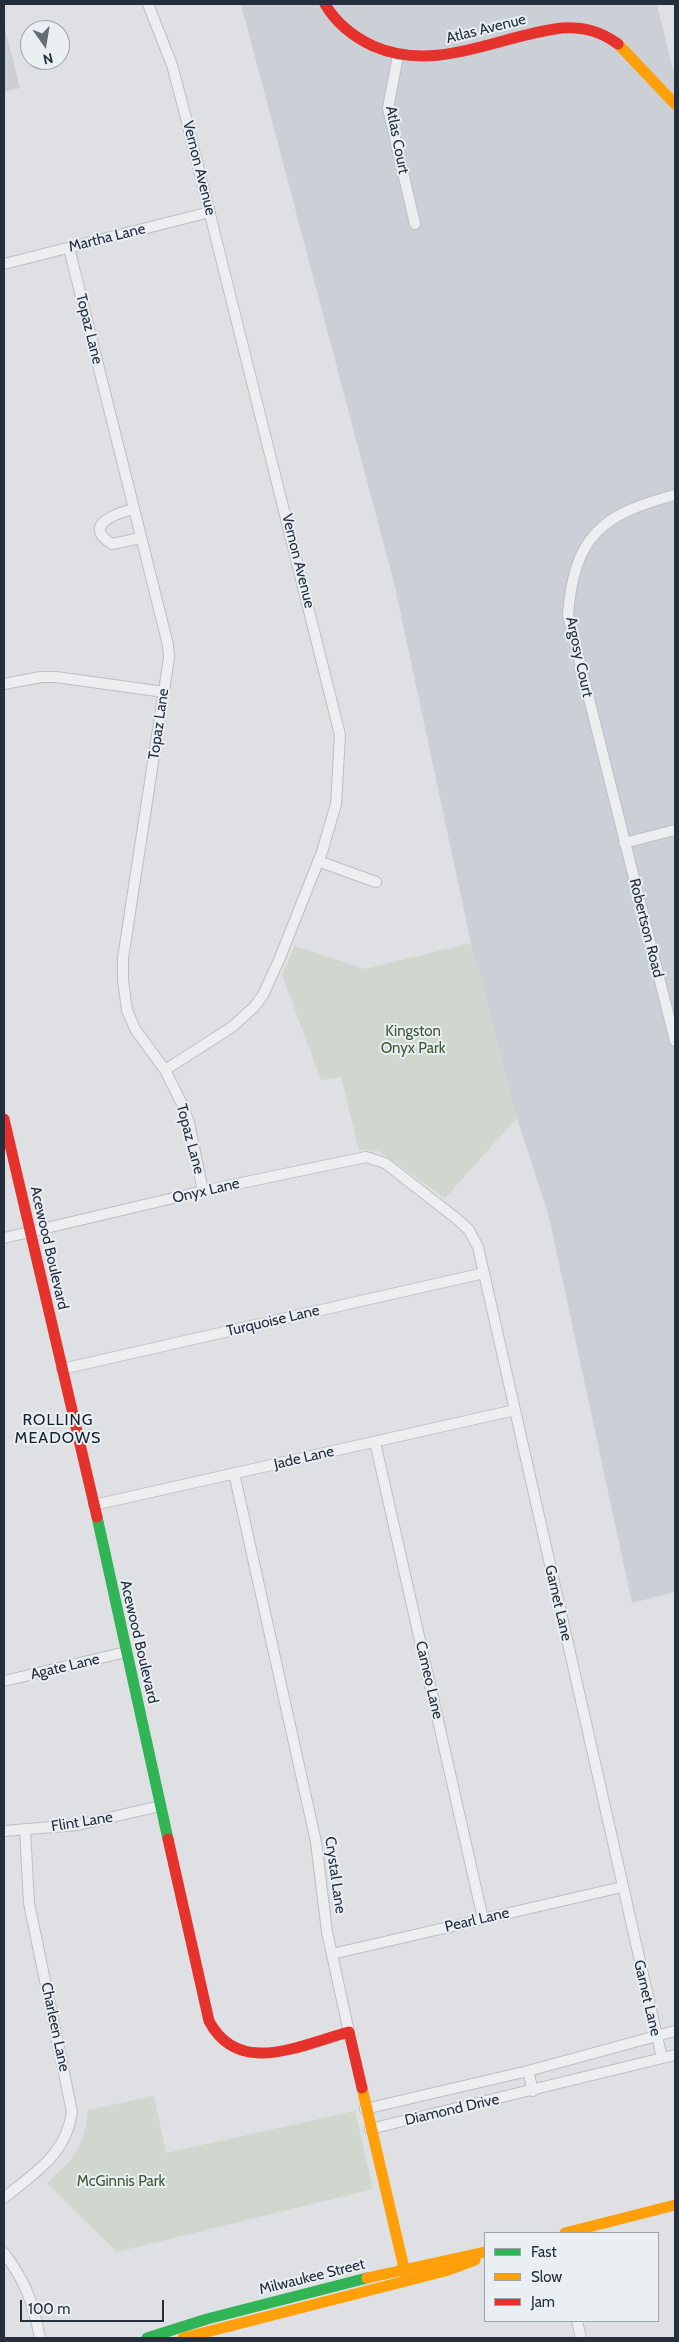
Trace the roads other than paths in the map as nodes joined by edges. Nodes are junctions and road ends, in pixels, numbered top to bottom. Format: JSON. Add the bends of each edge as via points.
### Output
{"nodes":[{"id":1,"x":148,"y":4,"type":"edge"},
{"id":2,"x":325,"y":4,"type":"edge"},
{"id":3,"x":398,"y":56,"type":"junction"},
{"id":4,"x":675,"y":104,"type":"edge"},
{"id":5,"x":210,"y":212,"type":"junction"},
{"id":6,"x":415,"y":224,"type":"dead end"},
{"id":7,"x":69,"y":248,"type":"junction"},
{"id":8,"x":4,"y":264,"type":"edge"},
{"id":9,"x":675,"y":495,"type":"edge"},
{"id":10,"x":134,"y":509,"type":"junction"},
{"id":11,"x":141,"y":538,"type":"junction"},
{"id":12,"x":4,"y":684,"type":"edge"},
{"id":13,"x":164,"y":692,"type":"junction"},
{"id":14,"x":675,"y":830,"type":"edge"},
{"id":15,"x":624,"y":843,"type":"junction"},
{"id":16,"x":318,"y":861,"type":"junction"},
{"id":17,"x":376,"y":882,"type":"dead end"},
{"id":18,"x":675,"y":1041,"type":"edge"},
{"id":19,"x":164,"y":1070,"type":"junction"},
{"id":20,"x":4,"y":1119,"type":"edge"},
{"id":21,"x":404,"y":1178,"type":"joint"},
{"id":22,"x":203,"y":1191,"type":"junction"},
{"id":23,"x":31,"y":1232,"type":"junction"},
{"id":24,"x":4,"y":1238,"type":"edge"},
{"id":25,"x":484,"y":1273,"type":"junction"},
{"id":26,"x":62,"y":1369,"type":"junction"},
{"id":27,"x":515,"y":1410,"type":"junction"},
{"id":28,"x":375,"y":1442,"type":"junction"},
{"id":29,"x":234,"y":1474,"type":"junction"},
{"id":30,"x":94,"y":1505,"type":"junction"},
{"id":31,"x":126,"y":1652,"type":"junction"},
{"id":32,"x":4,"y":1682,"type":"edge"},
{"id":33,"x":160,"y":1806,"type":"junction"},
{"id":34,"x":25,"y":1829,"type":"junction"},
{"id":35,"x":4,"y":1831,"type":"edge"},
{"id":36,"x":622,"y":1887,"type":"junction"},
{"id":37,"x":483,"y":1919,"type":"junction"},
{"id":38,"x":332,"y":1954,"type":"junction"},
{"id":39,"x":675,"y":2031,"type":"edge"},
{"id":40,"x":349,"y":2032,"type":"junction"},
{"id":41,"x":656,"y":2037,"type":"junction"},
{"id":42,"x":675,"y":2055,"type":"edge"},
{"id":43,"x":662,"y":2058,"type":"junction"},
{"id":44,"x":528,"y":2071,"type":"junction"},
{"id":45,"x":533,"y":2091,"type":"junction"},
{"id":46,"x":365,"y":2109,"type":"junction"},
{"id":47,"x":370,"y":2129,"type":"junction"},
{"id":48,"x":4,"y":2198,"type":"edge"},
{"id":49,"x":675,"y":2205,"type":"edge"},
{"id":50,"x":569,"y":2232,"type":"edge"},
{"id":51,"x":484,"y":2252,"type":"edge"},
{"id":52,"x":4,"y":2253,"type":"edge"},
{"id":53,"x":484,"y":2256,"type":"edge"},
{"id":54,"x":405,"y":2275,"type":"junction"},
{"id":55,"x":207,"y":2319,"type":"junction"},
{"id":56,"x":577,"y":2322,"type":"edge"},
{"id":57,"x":211,"y":2335,"type":"edge"},
{"id":58,"x":40,"y":2338,"type":"edge"},
{"id":59,"x":147,"y":2338,"type":"edge"},
{"id":60,"x":183,"y":2338,"type":"edge"},
{"id":61,"x":581,"y":2338,"type":"edge"}],
"edges":[{"from":1,"to":5,"type":"street","name":"Vernon Avenue","via":[[172,65]]},
{"from":2,"to":3,"type":"street","name":"Atlas Avenue","via":[[338,23],[350,33]]},
{"from":3,"to":4,"type":"street","name":"Atlas Avenue","via":[[439,57],[556,28],[587,29],[617,44]]},
{"from":3,"to":6,"type":"street","name":"Atlas Court","via":[[388,108]]},
{"from":5,"to":7,"type":"street","name":"Martha Lane"},
{"from":5,"to":16,"type":"street","name":"Vernon Avenue","via":[[339,724],[336,804]]},
{"from":7,"to":8,"type":"street","name":"Martha Lane"},
{"from":7,"to":10,"type":"street","name":"Topaz Lane"},
{"from":9,"to":15,"type":"street","name":"Argosy Court","via":[[641,504],[610,520],[587,544],[570,583],[568,615]]},
{"from":10,"to":11,"type":"street","name":"Topaz Lane"},
{"from":10,"to":11,"type":"street","via":[[106,518],[101,525],[101,533],[112,544]]},
{"from":11,"to":13,"type":"street","name":"Topaz Lane","via":[[168,645]]},
{"from":12,"to":13,"type":"street","via":[[56,676]]},
{"from":13,"to":19,"type":"street","name":"Topaz Lane","via":[[122,980],[124,1001],[136,1029]]},
{"from":14,"to":15,"type":"street"},
{"from":15,"to":18,"type":"street","name":"Robertson Road"},
{"from":16,"to":17,"type":"street"},
{"from":16,"to":19,"type":"street","name":"Vernon Avenue","via":[[280,960],[254,1007],[232,1028]]},
{"from":19,"to":22,"type":"street","name":"Topaz Lane","via":[[189,1123]]},
{"from":20,"to":23,"type":"street","name":"Acewood Boulevard"},
{"from":21,"to":22,"type":"street","name":"Onyx Lane","via":[[385,1163],[366,1157]]},
{"from":21,"to":25,"type":"street","name":"Garnet Lane","via":[[468,1230],[478,1247]]},
{"from":22,"to":23,"type":"street","name":"Onyx Lane"},
{"from":23,"to":24,"type":"street","name":"Onyx Lane"},
{"from":23,"to":26,"type":"street","name":"Acewood Boulevard"},
{"from":25,"to":26,"type":"street","name":"Turquoise Lane"},
{"from":25,"to":27,"type":"street","name":"Garnet Lane"},
{"from":26,"to":30,"type":"street","name":"Acewood Boulevard"},
{"from":27,"to":28,"type":"street","name":"Jade Lane"},
{"from":27,"to":36,"type":"street","name":"Garnet Lane"},
{"from":28,"to":29,"type":"street","name":"Jade Lane"},
{"from":28,"to":37,"type":"street","name":"Cameo Lane"},
{"from":29,"to":30,"type":"street","name":"Jade Lane"},
{"from":29,"to":38,"type":"street","name":"Crystal Lane","via":[[316,1842]]},
{"from":30,"to":31,"type":"street","name":"Acewood Boulevard"},
{"from":31,"to":32,"type":"street","name":"Agate Lane"},
{"from":31,"to":33,"type":"street","name":"Acewood Boulevard"},
{"from":33,"to":34,"type":"street","name":"Flint Lane","via":[[78,1824]]},
{"from":33,"to":40,"type":"street","name":"Acewood Boulevard","via":[[209,2020],[216,2032],[230,2047],[247,2054]]},
{"from":34,"to":35,"type":"street","name":"Flint Lane"},
{"from":34,"to":48,"type":"street","name":"Charleen Lane","via":[[29,1903],[72,2112],[63,2145]]},
{"from":36,"to":37,"type":"street","name":"Pearl Lane"},
{"from":36,"to":41,"type":"street","name":"Garnet Lane"},
{"from":37,"to":38,"type":"street","name":"Pearl Lane"},
{"from":38,"to":40,"type":"street","name":"Crystal Lane"},
{"from":39,"to":41,"type":"street","name":"Diamond Drive"},
{"from":40,"to":46,"type":"street","name":"Crystal Lane"},
{"from":41,"to":43,"type":"street","name":"Garnet Lane"},
{"from":41,"to":44,"type":"street","name":"Diamond Drive"},
{"from":42,"to":43,"type":"street","name":"Diamond Drive"},
{"from":43,"to":45,"type":"street","name":"Diamond Drive"},
{"from":44,"to":45,"type":"street"},
{"from":44,"to":46,"type":"street","name":"Diamond Drive"},
{"from":45,"to":47,"type":"street","name":"Diamond Drive"},
{"from":46,"to":47,"type":"street","name":"Crystal Lane"},
{"from":47,"to":54,"type":"street","name":"Crystal Lane"},
{"from":49,"to":50,"type":"street"},
{"from":51,"to":54,"type":"street","name":"Milwaukee Street"},
{"from":52,"to":58,"type":"street","via":[[24,2281],[34,2306]]},
{"from":53,"to":54,"type":"street","name":"Milwaukee Street","via":[[445,2271]]},
{"from":54,"to":55,"type":"street","name":"Milwaukee Street"},
{"from":54,"to":57,"type":"street","name":"Milwaukee Street"},
{"from":55,"to":57,"type":"street"},
{"from":55,"to":59,"type":"street","name":"Milwaukee Street"},
{"from":56,"to":61,"type":"street"},
{"from":57,"to":60,"type":"street","name":"Milwaukee Street"}]}
